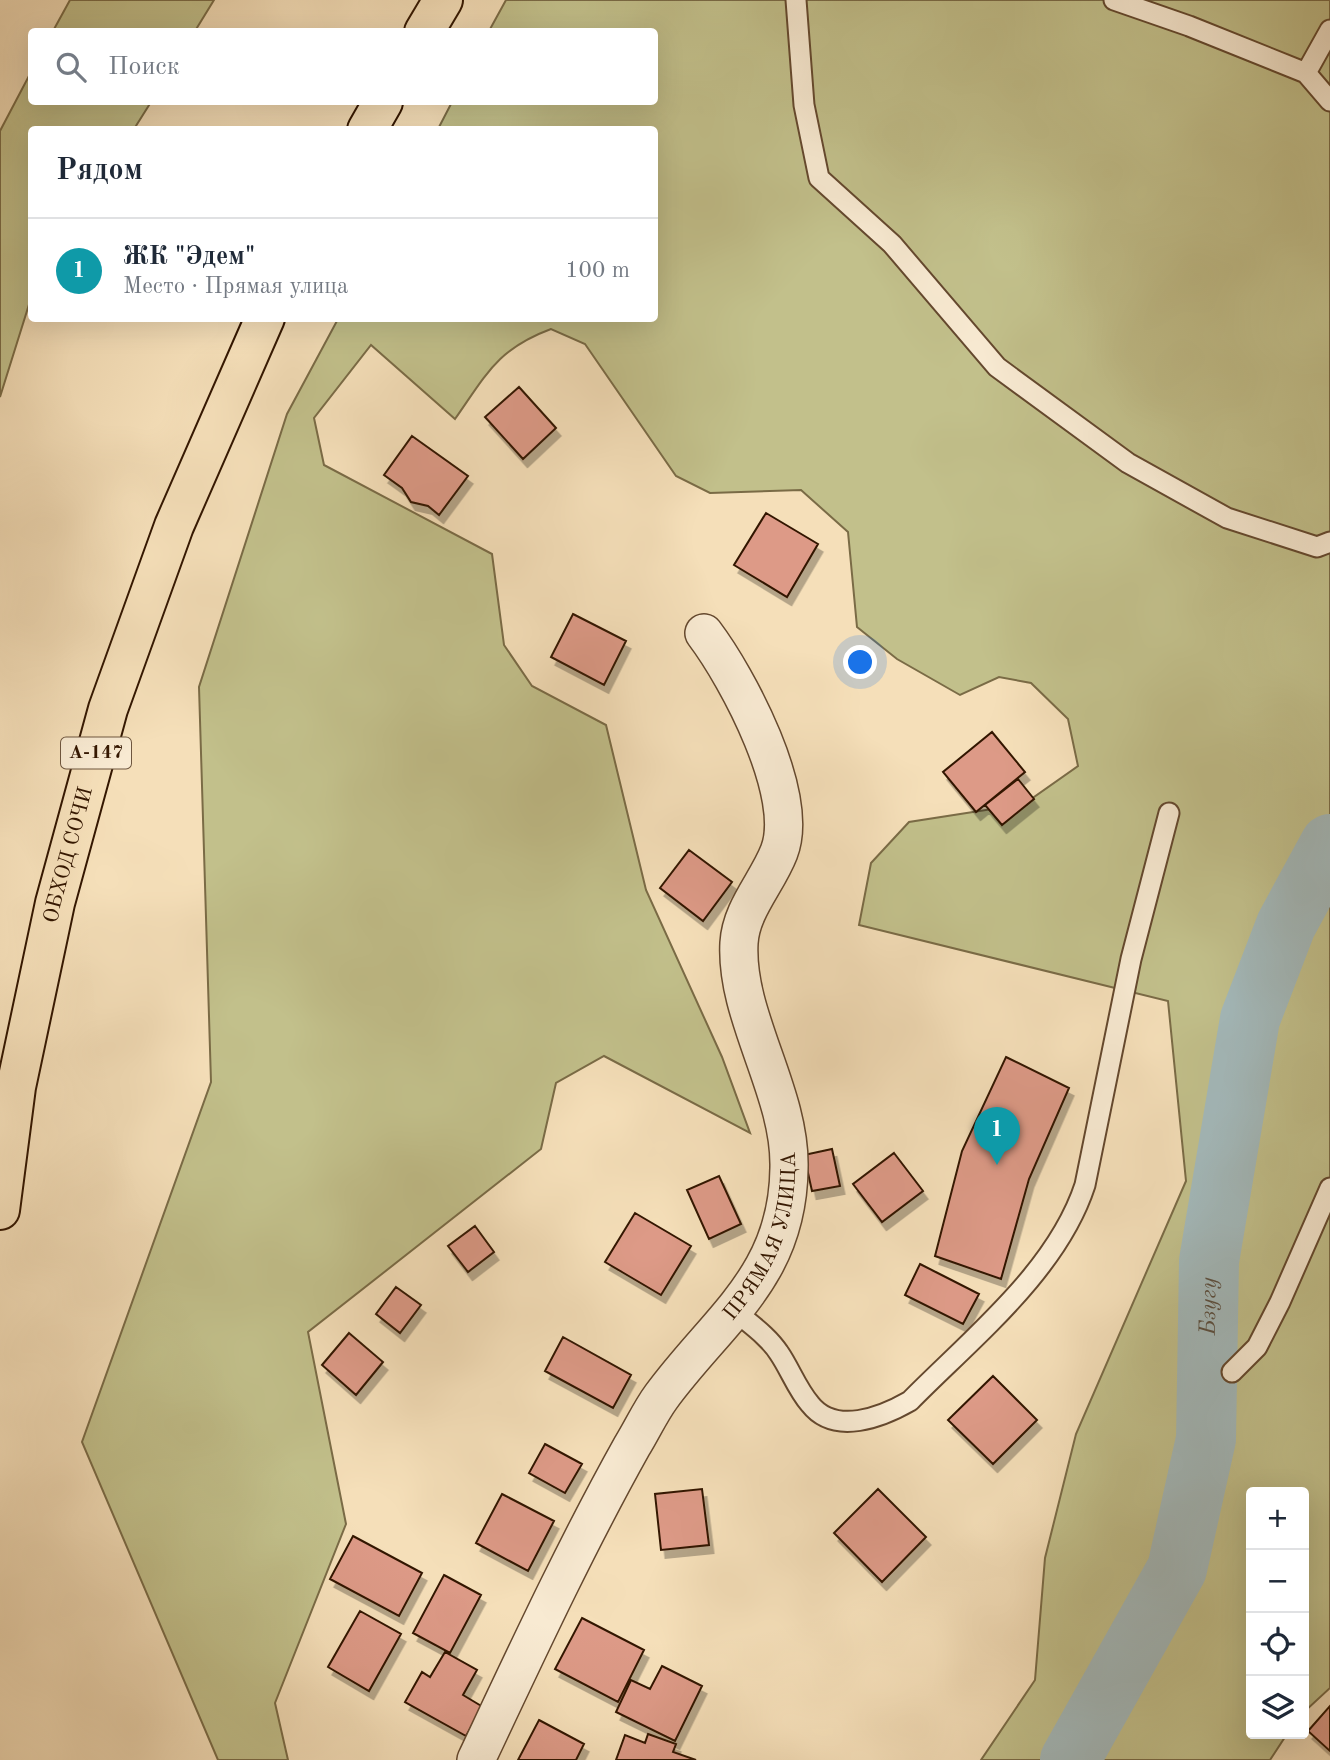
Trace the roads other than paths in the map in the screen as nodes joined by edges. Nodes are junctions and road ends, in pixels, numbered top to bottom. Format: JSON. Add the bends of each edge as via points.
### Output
{"nodes":[{"id":1,"x":443,"y":0,"type":"edge"},
{"id":2,"x":796,"y":0,"type":"edge"},
{"id":3,"x":1114,"y":0,"type":"edge"},
{"id":4,"x":426,"y":28,"type":"edge"},
{"id":5,"x":1330,"y":30,"type":"edge"},
{"id":6,"x":1306,"y":73,"type":"junction"},
{"id":7,"x":1330,"y":101,"type":"edge"},
{"id":8,"x":381,"y":105,"type":"edge"},
{"id":9,"x":369,"y":126,"type":"edge"},
{"id":10,"x":263,"y":322,"type":"edge"},
{"id":11,"x":1330,"y":542,"type":"edge"},
{"id":12,"x":704,"y":633,"type":"dead end"},
{"id":13,"x":1169,"y":813,"type":"dead end"},
{"id":14,"x":1330,"y":1188,"type":"edge"},
{"id":15,"x":0,"y":1210,"type":"edge"},
{"id":16,"x":736,"y":1311,"type":"junction"},
{"id":17,"x":1232,"y":1372,"type":"dead end"},
{"id":18,"x":476,"y":1760,"type":"edge"}],
"edges":[{"from":1,"to":4,"type":"highway"},
{"from":2,"to":11,"type":"lane","via":[[804,105],[820,178],[892,244],[997,367],[1128,463],[1227,518],[1317,547]]},
{"from":3,"to":6,"type":"lane"},
{"from":5,"to":6,"type":"lane"},
{"from":6,"to":7,"type":"lane"},
{"from":8,"to":9,"type":"highway"},
{"from":10,"to":15,"type":"highway","name":"ОБХОД СОЧИ","number":"А-147","via":[[174,526],[108,709],[55,903],[16,1087]]},
{"from":12,"to":16,"type":"street","name":"ПРЯМАЯ УЛИЦА","via":[[723,658],[761,733],[778,779],[782,813],[780,849],[743,921],[739,966],[784,1118],[789,1168],[778,1241]]},
{"from":13,"to":16,"type":"lane","via":[[1131,960],[1085,1185],[1076,1214],[1032,1276],[910,1401],[864,1420],[844,1422],[810,1406],[778,1350]]},
{"from":14,"to":17,"type":"lane","via":[[1257,1347]]},
{"from":16,"to":18,"type":"street","name":"ПРЯМАЯ УЛИЦА","via":[[660,1399],[631,1449],[554,1595]]}]}
